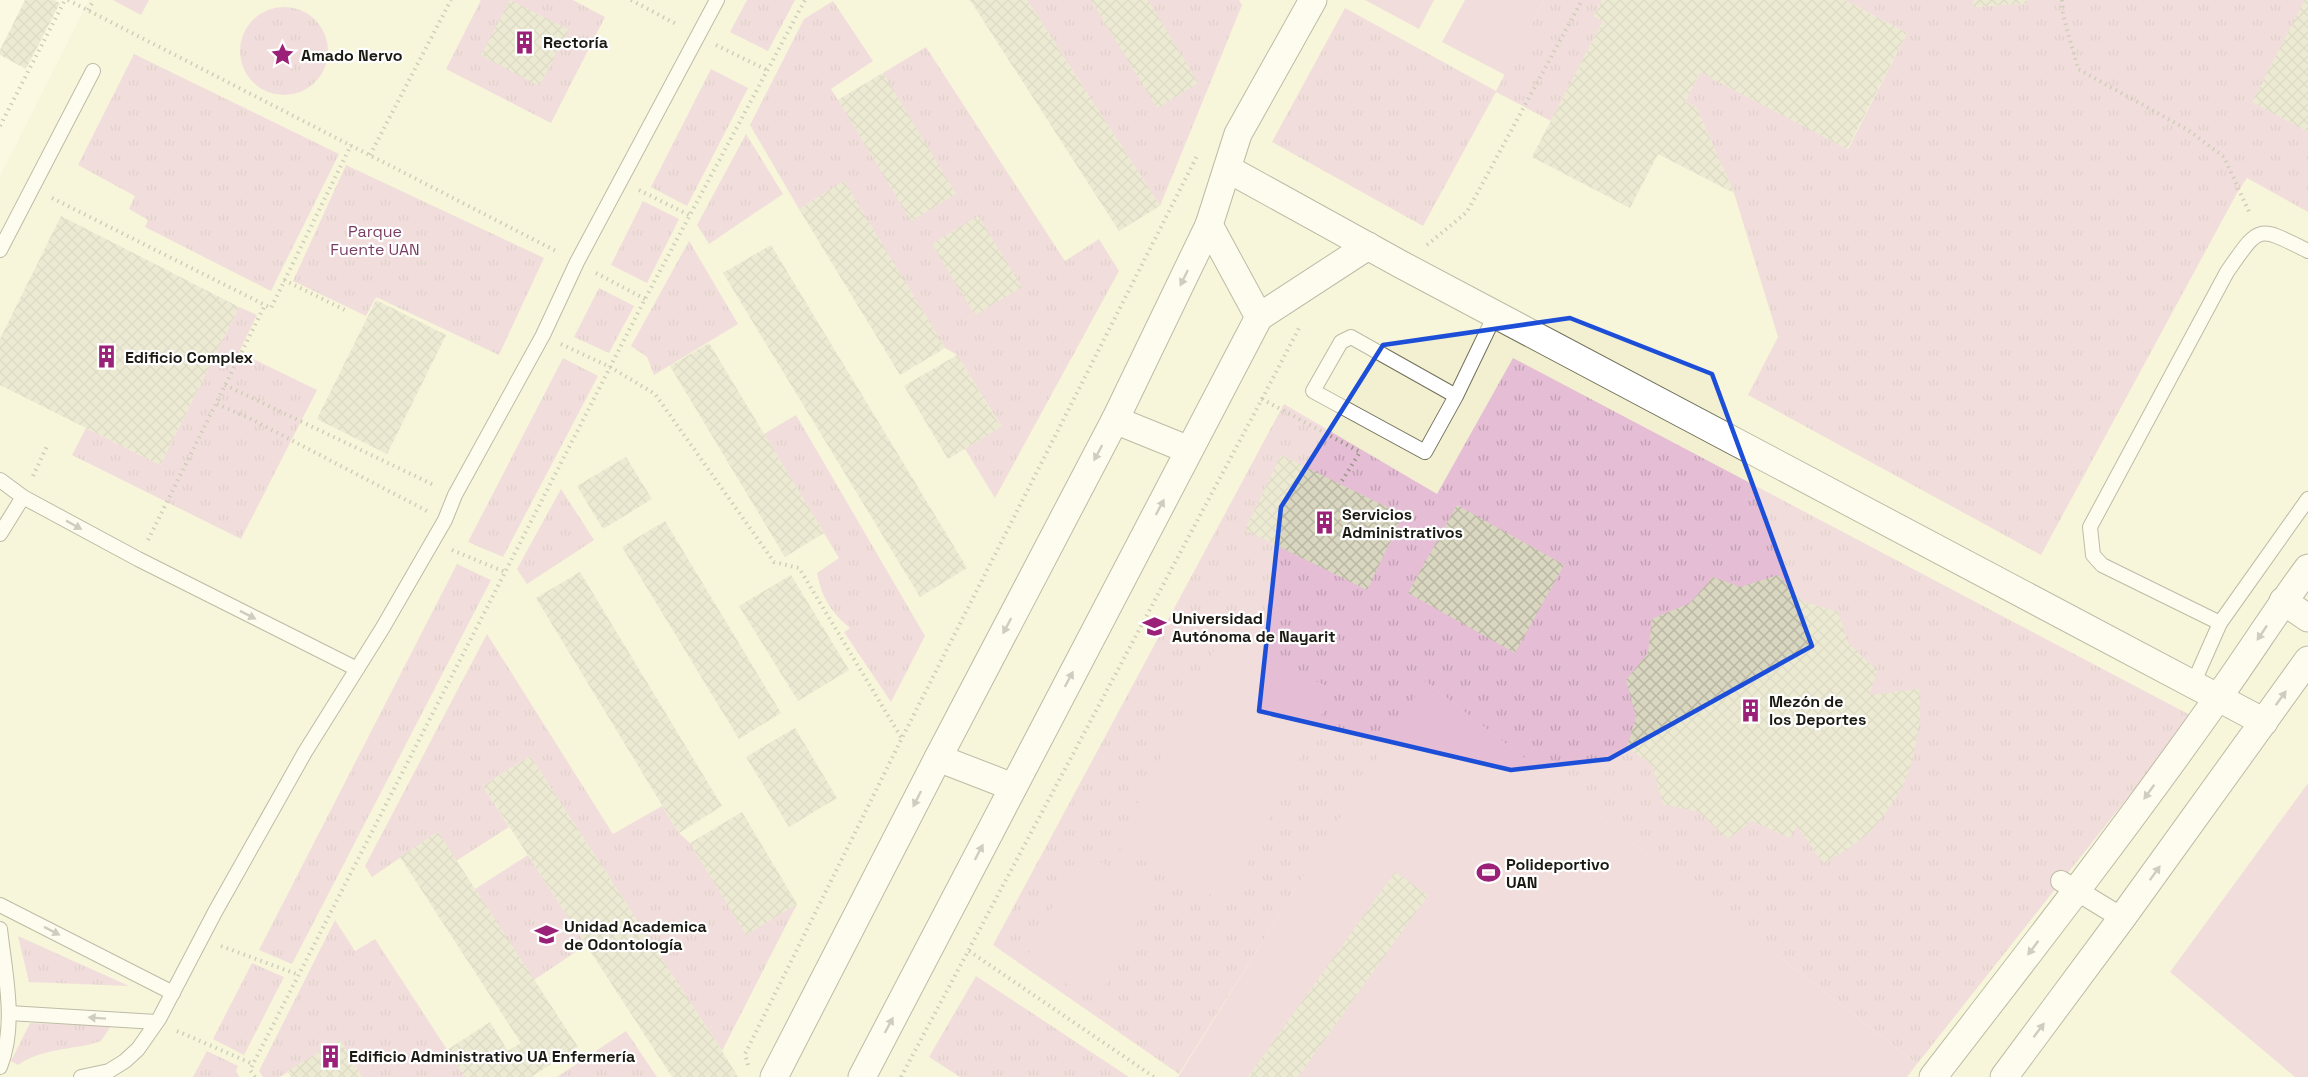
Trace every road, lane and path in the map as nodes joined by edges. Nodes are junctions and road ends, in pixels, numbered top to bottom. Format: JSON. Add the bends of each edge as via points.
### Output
{"nodes":[{"id":1,"x":66,"y":0,"type":"edge"},
{"id":2,"x":94,"y":0,"type":"edge"},
{"id":3,"x":451,"y":0,"type":"edge"},
{"id":4,"x":717,"y":0,"type":"edge"},
{"id":5,"x":805,"y":0,"type":"edge"},
{"id":6,"x":1313,"y":0,"type":"edge"},
{"id":7,"x":1582,"y":0,"type":"edge"},
{"id":8,"x":2062,"y":0,"type":"edge"},
{"id":9,"x":88,"y":10,"type":"junction"},
{"id":10,"x":93,"y":71,"type":"dead end"},
{"id":11,"x":0,"y":126,"type":"edge"},
{"id":12,"x":351,"y":145,"type":"junction"},
{"id":13,"x":1201,"y":150,"type":"dead end"},
{"id":14,"x":370,"y":155,"type":"junction"},
{"id":15,"x":1228,"y":169,"type":"junction"},
{"id":16,"x":621,"y":180,"type":"junction"},
{"id":17,"x":32,"y":188,"type":"junction"},
{"id":18,"x":689,"y":215,"type":"junction"},
{"id":19,"x":1209,"y":225,"type":"junction"},
{"id":20,"x":2259,"y":234,"type":"junction"},
{"id":21,"x":1368,"y":246,"type":"junction"},
{"id":22,"x":0,"y":250,"type":"edge"},
{"id":23,"x":2308,"y":251,"type":"edge"},
{"id":24,"x":577,"y":262,"type":"junction"},
{"id":25,"x":1402,"y":265,"type":"junction"},
{"id":26,"x":284,"y":280,"type":"junction"},
{"id":27,"x":645,"y":299,"type":"junction"},
{"id":28,"x":265,"y":305,"type":"junction"},
{"id":29,"x":347,"y":311,"type":"dead end"},
{"id":30,"x":1496,"y":313,"type":"junction"},
{"id":31,"x":1259,"y":316,"type":"junction"},
{"id":32,"x":1302,"y":321,"type":"dead end"},
{"id":33,"x":543,"y":335,"type":"junction"},
{"id":34,"x":610,"y":367,"type":"junction"},
{"id":35,"x":225,"y":385,"type":"junction"},
{"id":36,"x":1456,"y":396,"type":"junction"},
{"id":37,"x":1262,"y":399,"type":"junction"},
{"id":38,"x":217,"y":404,"type":"junction"},
{"id":39,"x":1115,"y":420,"type":"junction"},
{"id":40,"x":48,"y":444,"type":"dead end"},
{"id":41,"x":1189,"y":450,"type":"junction"},
{"id":42,"x":0,"y":480,"type":"edge"},
{"id":43,"x":1340,"y":484,"type":"dead end"},
{"id":44,"x":455,"y":495,"type":"junction"},
{"id":45,"x":23,"y":497,"type":"junction"},
{"id":46,"x":2308,"y":499,"type":"edge"},
{"id":47,"x":445,"y":520,"type":"junction"},
{"id":48,"x":0,"y":534,"type":"edge"},
{"id":49,"x":432,"y":542,"type":"junction"},
{"id":50,"x":138,"y":560,"type":"junction"},
{"id":51,"x":2308,"y":568,"type":"edge"},
{"id":52,"x":505,"y":572,"type":"junction"},
{"id":53,"x":2283,"y":602,"type":"junction"},
{"id":54,"x":2308,"y":618,"type":"edge"},
{"id":55,"x":2220,"y":623,"type":"junction"},
{"id":56,"x":2308,"y":660,"type":"edge"},
{"id":57,"x":357,"y":669,"type":"junction"},
{"id":58,"x":2193,"y":684,"type":"junction"},
{"id":59,"x":2218,"y":698,"type":"junction"},
{"id":60,"x":2264,"y":722,"type":"junction"},
{"id":61,"x":902,"y":738,"type":"junction"},
{"id":62,"x":938,"y":758,"type":"junction"},
{"id":63,"x":1013,"y":787,"type":"junction"},
{"id":64,"x":2069,"y":885,"type":"junction"},
{"id":65,"x":0,"y":904,"type":"edge"},
{"id":66,"x":2122,"y":918,"type":"junction"},
{"id":67,"x":0,"y":929,"type":"edge"},
{"id":68,"x":202,"y":939,"type":"junction"},
{"id":69,"x":969,"y":951,"type":"junction"},
{"id":70,"x":299,"y":975,"type":"junction"},
{"id":71,"x":173,"y":993,"type":"junction"},
{"id":72,"x":9,"y":1012,"type":"junction"},
{"id":73,"x":156,"y":1022,"type":"junction"},
{"id":74,"x":253,"y":1064,"type":"junction"},
{"id":75,"x":748,"y":1065,"type":"dead end"},
{"id":76,"x":0,"y":1067,"type":"edge"},
{"id":77,"x":903,"y":1076,"type":"edge"},
{"id":78,"x":81,"y":1077,"type":"edge"},
{"id":79,"x":255,"y":1077,"type":"edge"},
{"id":80,"x":774,"y":1077,"type":"edge"},
{"id":81,"x":862,"y":1077,"type":"edge"},
{"id":82,"x":1154,"y":1077,"type":"edge"},
{"id":83,"x":1933,"y":1077,"type":"edge"},
{"id":84,"x":2004,"y":1077,"type":"edge"}],
"edges":[{"from":1,"to":9,"type":"path"},
{"from":1,"to":11,"type":"path"},
{"from":2,"to":9,"type":"path"},
{"from":3,"to":14,"type":"path"},
{"from":4,"to":16,"type":"lane"},
{"from":5,"to":18,"type":"path"},
{"from":6,"to":15,"type":"street","via":[[1238,134]]},
{"from":7,"to":25,"type":"path","via":[[1467,212]]},
{"from":8,"to":20,"type":"path","via":[[2078,69],[2188,130],[2224,157]]},
{"from":9,"to":12,"type":"path"},
{"from":10,"to":17,"type":"lane"},
{"from":12,"to":14,"type":"path"},
{"from":12,"to":26,"type":"path"},
{"from":13,"to":61,"type":"path"},
{"from":14,"to":24,"type":"path"},
{"from":15,"to":19,"type":"street"},
{"from":15,"to":21,"type":"street"},
{"from":16,"to":18,"type":"path"},
{"from":16,"to":24,"type":"lane"},
{"from":17,"to":22,"type":"lane"},
{"from":17,"to":28,"type":"path"},
{"from":18,"to":27,"type":"path"},
{"from":19,"to":31,"type":"street"},
{"from":19,"to":39,"type":"street","one_way":true},
{"from":20,"to":23,"type":"lane","via":[[2273,233]]},
{"from":20,"to":55,"type":"lane","via":[[2250,238],[2227,272],[2090,527],[2093,555],[2102,565]]},
{"from":21,"to":25,"type":"street"},
{"from":21,"to":31,"type":"street"},
{"from":24,"to":27,"type":"path"},
{"from":24,"to":33,"type":"lane"},
{"from":25,"to":30,"type":"street"},
{"from":26,"to":28,"type":"path","via":[[271,308]]},
{"from":26,"to":29,"type":"path"},
{"from":27,"to":34,"type":"path"},
{"from":28,"to":35,"type":"path"},
{"from":30,"to":36,"type":"lane"},
{"from":30,"to":58,"type":"street"},
{"from":31,"to":41,"type":"street"},
{"from":32,"to":37,"type":"path"},
{"from":33,"to":34,"type":"path"},
{"from":33,"to":44,"type":"lane"},
{"from":34,"to":52,"type":"path"},
{"from":34,"to":61,"type":"path","via":[[655,394],[774,562],[799,568]]},
{"from":35,"to":38,"type":"path"},
{"from":35,"to":44,"type":"path"},
{"from":36,"to":36,"type":"lane","via":[[1425,452],[1313,391],[1341,342],[1351,337]]},
{"from":37,"to":43,"type":"path","via":[[1360,452]]},
{"from":37,"to":69,"type":"path"},
{"from":38,"to":47,"type":"path"},
{"from":38,"to":50,"type":"path"},
{"from":39,"to":41,"type":"street"},
{"from":39,"to":62,"type":"street","one_way":true},
{"from":40,"to":45,"type":"path"},
{"from":63,"to":41,"type":"street","one_way":true},
{"from":42,"to":45,"type":"lane"},
{"from":44,"to":47,"type":"lane"},
{"from":45,"to":48,"type":"lane"},
{"from":45,"to":50,"type":"lane","one_way":true},
{"from":46,"to":55,"type":"lane"},
{"from":47,"to":49,"type":"lane"},
{"from":49,"to":52,"type":"path"},
{"from":49,"to":57,"type":"lane"},
{"from":50,"to":57,"type":"lane","one_way":true},
{"from":51,"to":53,"type":"street"},
{"from":52,"to":70,"type":"path"},
{"from":53,"to":54,"type":"street"},
{"from":53,"to":59,"type":"street","one_way":true},
{"from":55,"to":58,"type":"lane"},
{"from":60,"to":56,"type":"street","one_way":true},
{"from":57,"to":68,"type":"lane","via":[[305,752]]},
{"from":58,"to":59,"type":"street"},
{"from":59,"to":60,"type":"street"},
{"from":59,"to":64,"type":"street","one_way":true},
{"from":66,"to":60,"type":"street","one_way":true},
{"from":61,"to":75,"type":"path","via":[[745,1054]]},
{"from":62,"to":63,"type":"street"},
{"from":62,"to":80,"type":"street","one_way":true},
{"from":81,"to":63,"type":"street","one_way":true},
{"from":64,"to":66,"type":"street"},
{"from":64,"to":83,"type":"street","one_way":true},
{"from":65,"to":71,"type":"lane","one_way":true},
{"from":84,"to":66,"type":"street","one_way":true},
{"from":67,"to":72,"type":"lane"},
{"from":68,"to":70,"type":"path"},
{"from":68,"to":71,"type":"lane"},
{"from":69,"to":77,"type":"path"},
{"from":69,"to":82,"type":"path"},
{"from":70,"to":74,"type":"path"},
{"from":71,"to":73,"type":"lane"},
{"from":73,"to":72,"type":"lane","one_way":true},
{"from":72,"to":76,"type":"lane","via":[[6,1051]]},
{"from":73,"to":74,"type":"path"},
{"from":73,"to":78,"type":"lane","via":[[125,1061],[109,1071]]},
{"from":74,"to":79,"type":"path","via":[[250,1070]]}]}
